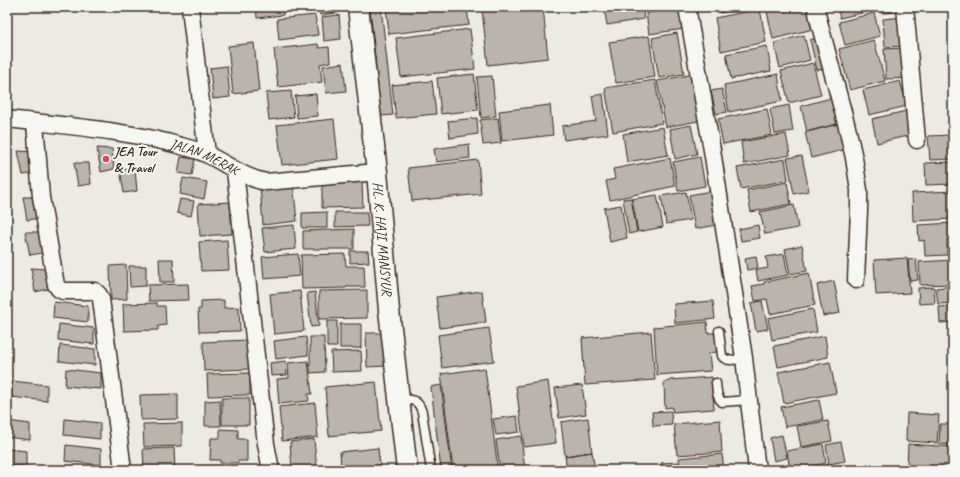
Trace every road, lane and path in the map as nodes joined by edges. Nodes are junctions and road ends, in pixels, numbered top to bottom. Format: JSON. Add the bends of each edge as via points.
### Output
{"nodes":[{"id":1,"x":190,"y":7,"type":"edge"},
{"id":2,"x":358,"y":7,"type":"edge"},
{"id":3,"x":687,"y":7,"type":"edge"},
{"id":4,"x":816,"y":7,"type":"edge"},
{"id":5,"x":905,"y":7,"type":"edge"},
{"id":6,"x":7,"y":119,"type":"edge"},
{"id":7,"x":35,"y":123,"type":"junction"},
{"id":8,"x":917,"y":140,"type":"dead end"},
{"id":9,"x":207,"y":154,"type":"junction"},
{"id":10,"x":235,"y":171,"type":"junction"},
{"id":11,"x":377,"y":172,"type":"junction"},
{"id":12,"x":856,"y":280,"type":"dead end"},
{"id":13,"x":719,"y":330,"type":"dead end"},
{"id":14,"x":744,"y":358,"type":"junction"},
{"id":15,"x":716,"y":383,"type":"dead end"},
{"id":16,"x":400,"y":399,"type":"junction"},
{"id":17,"x":749,"y":400,"type":"junction"},
{"id":18,"x":123,"y":470,"type":"edge"},
{"id":19,"x":271,"y":470,"type":"edge"},
{"id":20,"x":408,"y":470,"type":"edge"},
{"id":21,"x":431,"y":470,"type":"edge"},
{"id":22,"x":757,"y":470,"type":"edge"}],
"edges":[{"from":1,"to":9,"type":"street"},
{"from":2,"to":11,"type":"street","name":"HL. K. HAJI MANSYUR"},
{"from":3,"to":14,"type":"street"},
{"from":4,"to":12,"type":"street","via":[[847,127],[859,190]]},
{"from":5,"to":8,"type":"street"},
{"from":6,"to":7,"type":"street","name":"JALAN MERAK"},
{"from":7,"to":9,"type":"street","name":"JALAN MERAK","via":[[123,133]]},
{"from":7,"to":18,"type":"street","via":[[41,197],[56,285],[63,291],[95,291],[99,295]]},
{"from":9,"to":10,"type":"street","name":"JALAN MERAK"},
{"from":10,"to":11,"type":"street","name":"JALAN MERAK","via":[[266,182]]},
{"from":10,"to":19,"type":"street"},
{"from":11,"to":16,"type":"street","name":"HL. K. HAJI MANSYUR"},
{"from":13,"to":14,"type":"lane","via":[[724,359]]},
{"from":14,"to":17,"type":"street"},
{"from":15,"to":17,"type":"lane","via":[[717,397],[722,402]]},
{"from":16,"to":20,"type":"street","name":"HL. K. HAJI MANSYUR"},
{"from":16,"to":21,"type":"lane","via":[[415,401],[420,405]]},
{"from":17,"to":22,"type":"street"}]}
